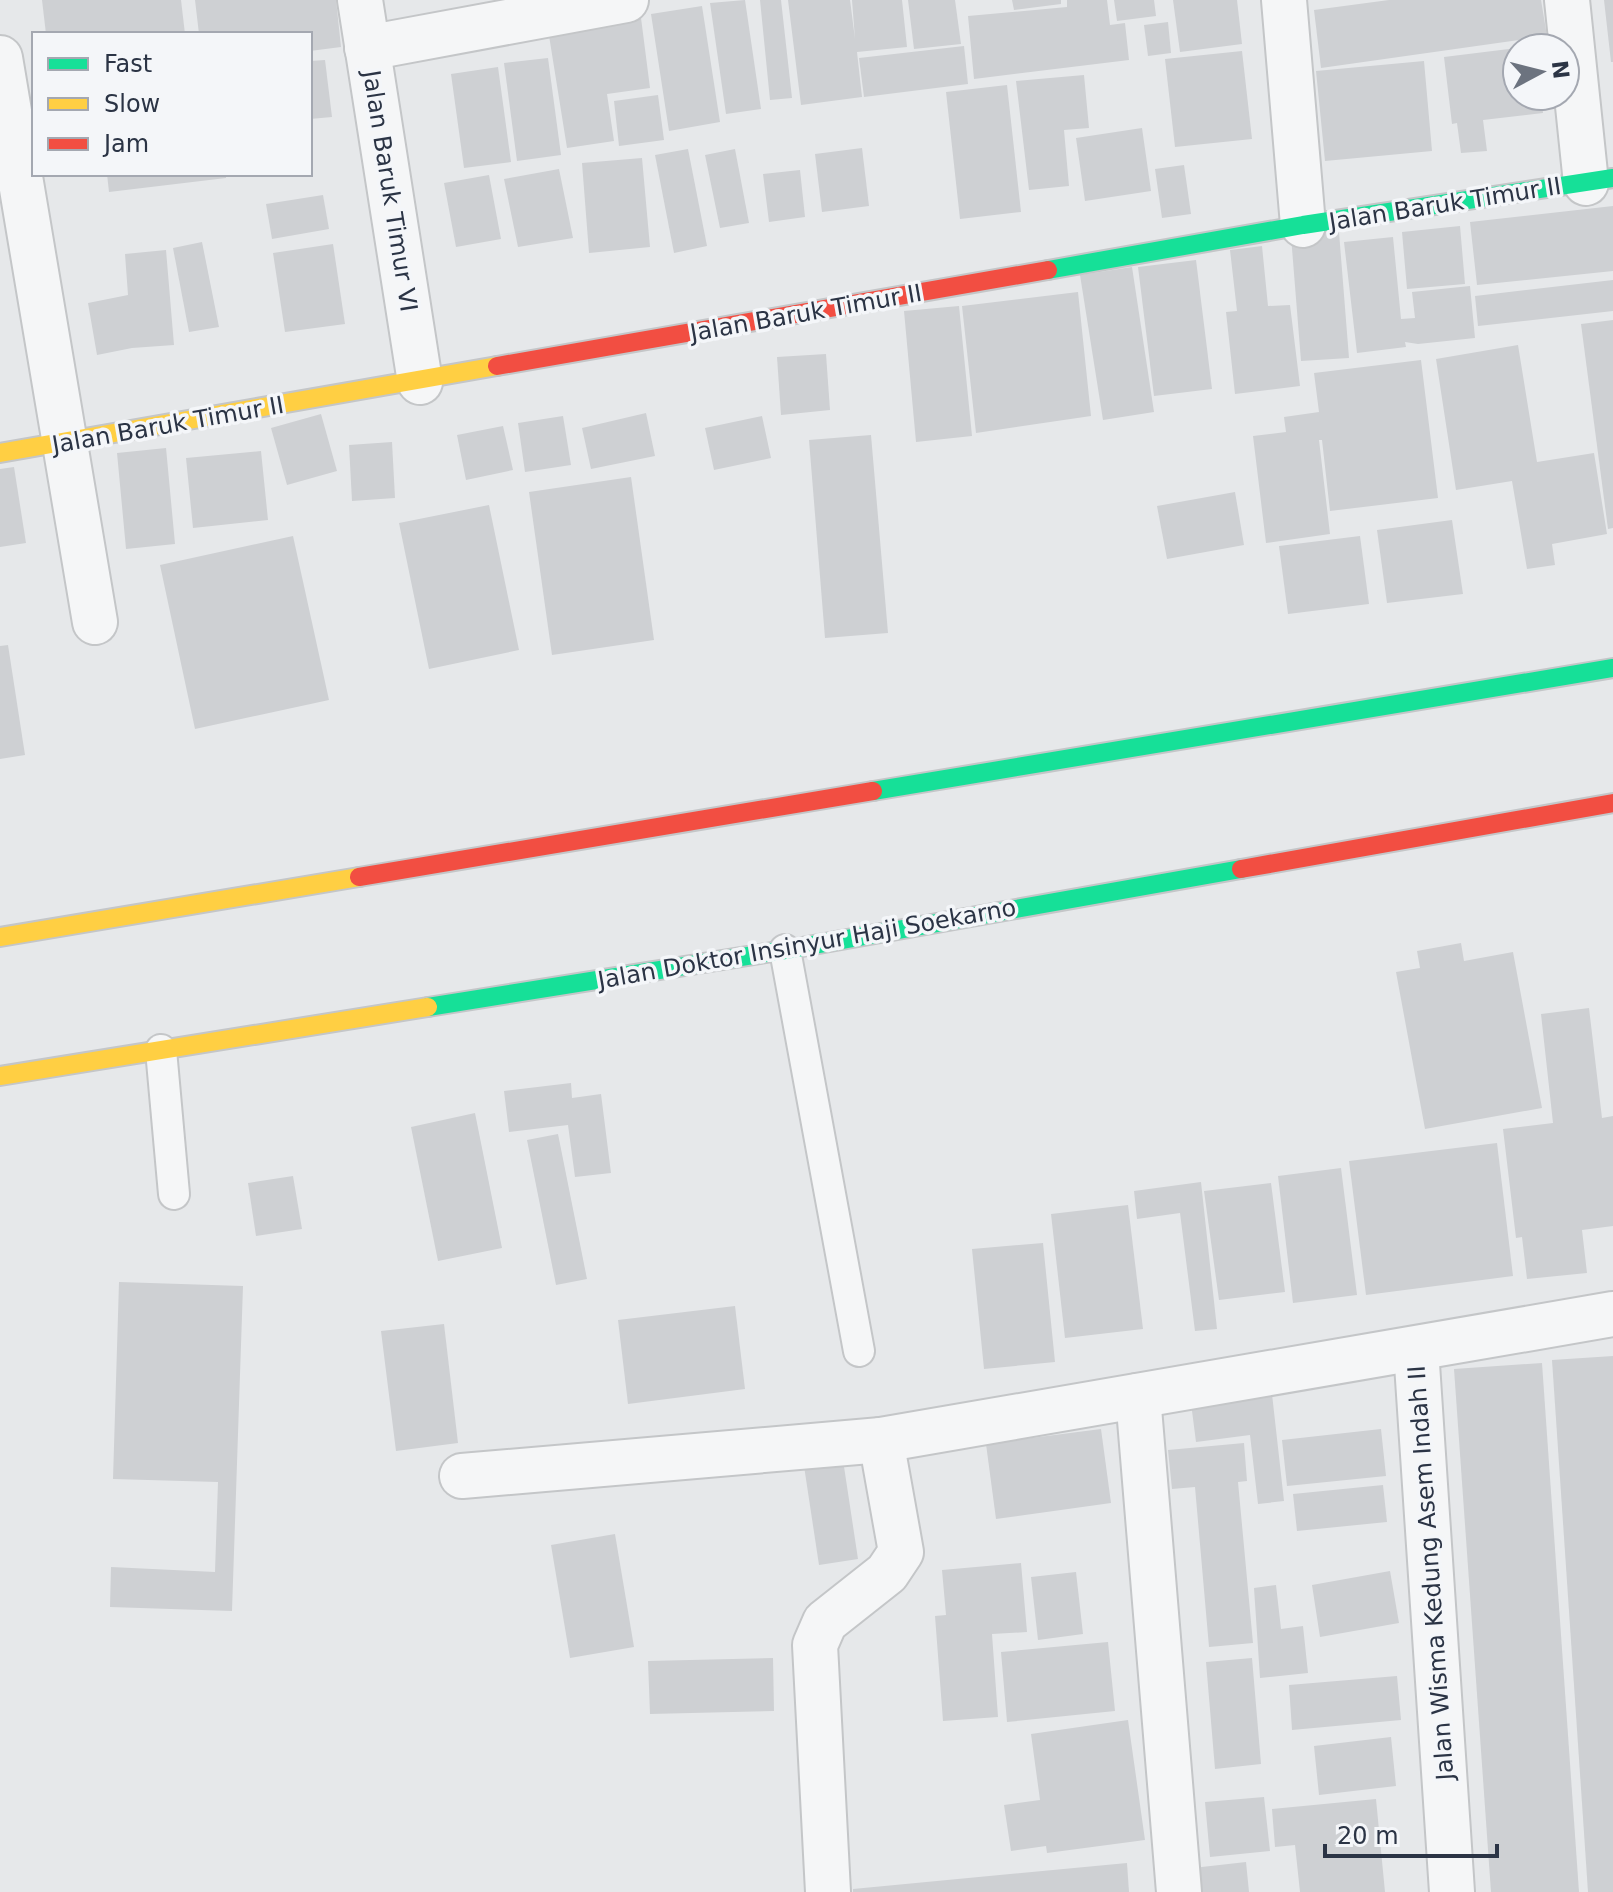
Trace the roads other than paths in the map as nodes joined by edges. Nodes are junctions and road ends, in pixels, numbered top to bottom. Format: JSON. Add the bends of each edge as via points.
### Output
{"nodes":[{"id":1,"x":360,"y":0,"type":"edge"},
{"id":2,"x":626,"y":0,"type":"edge"},
{"id":3,"x":1284,"y":0,"type":"edge"},
{"id":4,"x":1567,"y":0,"type":"edge"},
{"id":5,"x":367,"y":48,"type":"junction"},
{"id":6,"x":0,"y":58,"type":"edge"},
{"id":7,"x":1600,"y":180,"type":"edge"},
{"id":8,"x":1303,"y":225,"type":"junction"},
{"id":9,"x":420,"y":382,"type":"junction"},
{"id":10,"x":64,"y":443,"type":"junction"},
{"id":11,"x":0,"y":453,"type":"edge"},
{"id":12,"x":95,"y":622,"type":"dead end"},
{"id":13,"x":1613,"y":668,"type":"edge"},
{"id":14,"x":1613,"y":803,"type":"edge"},
{"id":15,"x":0,"y":937,"type":"edge"},
{"id":16,"x":785,"y":950,"type":"junction"},
{"id":17,"x":161,"y":1050,"type":"junction"},
{"id":18,"x":0,"y":1076,"type":"edge"},
{"id":19,"x":174,"y":1194,"type":"dead end"},
{"id":20,"x":1613,"y":1314,"type":"edge"},
{"id":21,"x":1416,"y":1349,"type":"junction"},
{"id":22,"x":859,"y":1351,"type":"dead end"},
{"id":23,"x":1138,"y":1396,"type":"junction"},
{"id":24,"x":881,"y":1440,"type":"junction"},
{"id":25,"x":462,"y":1476,"type":"dead end"},
{"id":26,"x":828,"y":1892,"type":"edge"},
{"id":27,"x":1179,"y":1892,"type":"edge"},
{"id":28,"x":1452,"y":1892,"type":"edge"}],
"edges":[{"from":1,"to":5,"type":"street","name":"Jalan Baruk Timur VI"},
{"from":2,"to":5,"type":"street"},
{"from":3,"to":8,"type":"street"},
{"from":4,"to":7,"type":"street"},
{"from":5,"to":9,"type":"street","name":"Jalan Baruk Timur VI"},
{"from":6,"to":10,"type":"street"},
{"from":7,"to":8,"type":"main road","name":"Jalan Baruk Timur II"},
{"from":8,"to":9,"type":"main road","name":"Jalan Baruk Timur II"},
{"from":9,"to":10,"type":"main road","name":"Jalan Baruk Timur II"},
{"from":10,"to":11,"type":"main road","name":"Jalan Baruk Timur II"},
{"from":10,"to":12,"type":"street"},
{"from":13,"to":15,"type":"main road"},
{"from":14,"to":16,"type":"main road","name":"Jalan Doktor Insinyur Haji Soekarno"},
{"from":16,"to":17,"type":"main road","name":"Jalan Doktor Insinyur Haji Soekarno"},
{"from":16,"to":22,"type":"lane"},
{"from":17,"to":18,"type":"main road","name":"Jalan Doktor Insinyur Haji Soekarno"},
{"from":17,"to":19,"type":"lane"},
{"from":20,"to":21,"type":"street","name":"Jalan Wisma Kedung Asem Indah II"},
{"from":21,"to":23,"type":"street","name":"Jalan Wisma Kedung Asem Indah II"},
{"from":21,"to":28,"type":"street","name":"Jalan Wisma Kedung Asem Indah II"},
{"from":23,"to":24,"type":"street","name":"Jalan Wisma Kedung Asem Indah II"},
{"from":23,"to":27,"type":"street"},
{"from":24,"to":25,"type":"street","name":"Jalan Wisma Kedung Asem Indah II"},
{"from":24,"to":26,"type":"street","via":[[901,1552],[887,1573],[825,1622],[815,1645]]}]}
